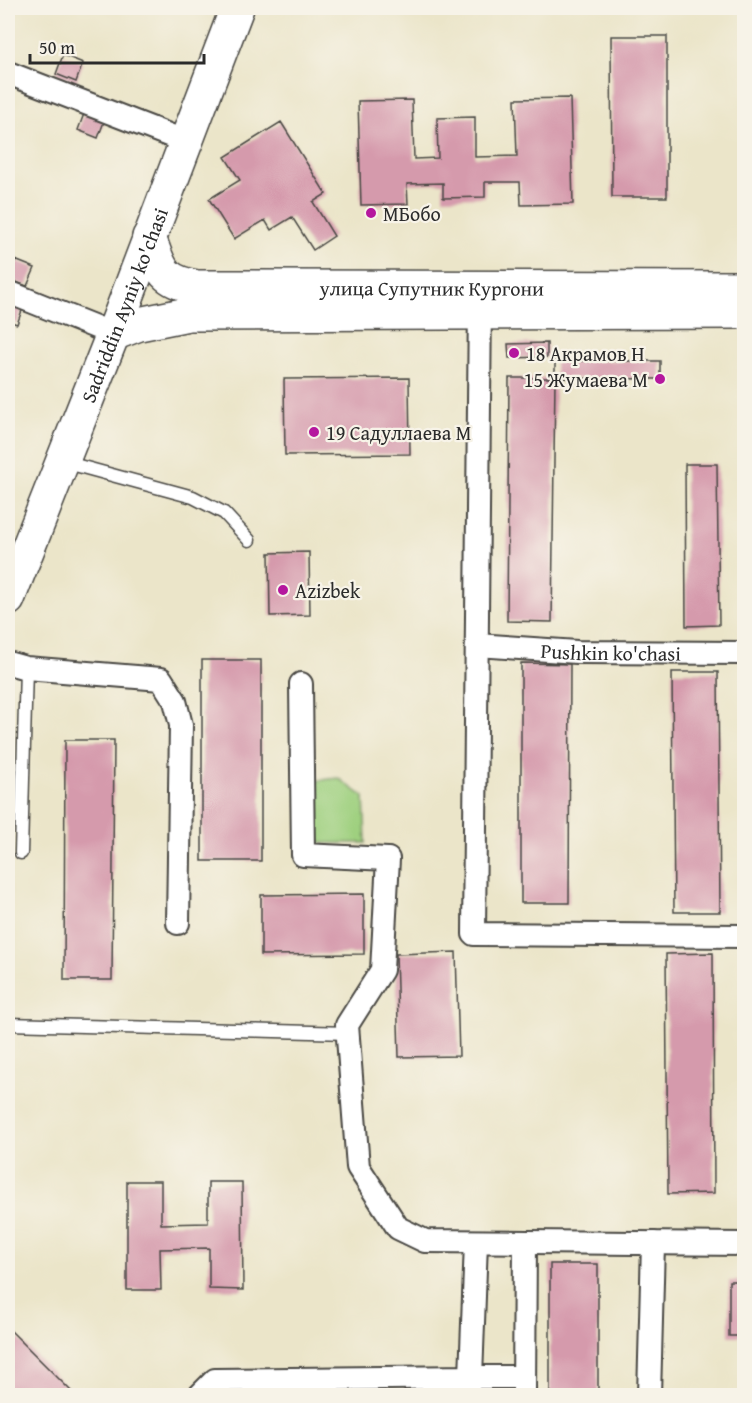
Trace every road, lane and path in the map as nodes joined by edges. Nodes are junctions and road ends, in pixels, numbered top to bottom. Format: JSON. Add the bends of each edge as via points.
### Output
{"nodes":[{"id":1,"x":236,"y":8,"type":"edge"},
{"id":2,"x":8,"y":73,"type":"edge"},
{"id":3,"x":184,"y":141,"type":"junction"},
{"id":4,"x":149,"y":237,"type":"junction"},
{"id":5,"x":744,"y":288,"type":"edge"},
{"id":6,"x":8,"y":292,"type":"edge"},
{"id":7,"x":193,"y":300,"type":"junction"},
{"id":8,"x":480,"y":300,"type":"junction"},
{"id":9,"x":744,"y":312,"type":"edge"},
{"id":10,"x":113,"y":334,"type":"junction"},
{"id":11,"x":62,"y":461,"type":"junction"},
{"id":12,"x":249,"y":540,"type":"dead end"},
{"id":13,"x":8,"y":599,"type":"edge"},
{"id":14,"x":477,"y":645,"type":"junction"},
{"id":15,"x":744,"y":653,"type":"edge"},
{"id":16,"x":17,"y":665,"type":"edge"},
{"id":17,"x":301,"y":684,"type":"dead end"},
{"id":18,"x":21,"y":853,"type":"dead end"},
{"id":19,"x":178,"y":923,"type":"dead end"},
{"id":20,"x":744,"y":936,"type":"edge"},
{"id":21,"x":8,"y":1024,"type":"edge"},
{"id":22,"x":348,"y":1034,"type":"junction"},
{"id":23,"x":476,"y":1242,"type":"junction"},
{"id":24,"x":525,"y":1242,"type":"junction"},
{"id":25,"x":653,"y":1243,"type":"junction"},
{"id":26,"x":744,"y":1244,"type":"edge"},
{"id":27,"x":471,"y":1377,"type":"junction"},
{"id":28,"x":524,"y":1386,"type":"edge"},
{"id":29,"x":199,"y":1395,"type":"edge"},
{"id":30,"x":650,"y":1395,"type":"edge"}],
"edges":[{"from":1,"to":3,"type":"main road","name":"Sadriddin Ayniy ko'chasi"},
{"from":2,"to":3,"type":"street"},
{"from":3,"to":4,"type":"main road","name":"Sadriddin Ayniy ko'chasi"},
{"from":4,"to":7,"type":"main road","name":"улица Супутник Кургони","via":[[160,270]]},
{"from":4,"to":10,"type":"main road","name":"Sadriddin Ayniy ko'chasi"},
{"from":5,"to":8,"type":"main road","name":"улица Супутник Кургони"},
{"from":6,"to":10,"type":"street"},
{"from":7,"to":8,"type":"main road","name":"улица Супутник Кургони"},
{"from":7,"to":10,"type":"main road"},
{"from":8,"to":9,"type":"main road"},
{"from":8,"to":14,"type":"street"},
{"from":10,"to":11,"type":"main road","name":"Sadriddin Ayniy ko'chasi"},
{"from":11,"to":12,"type":"lane","via":[[193,497],[224,513]]},
{"from":11,"to":13,"type":"main road","name":"Sadriddin Ayniy ko'chasi"},
{"from":14,"to":15,"type":"street","name":"Pushkin ko'chasi","via":[[577,652]]},
{"from":14,"to":20,"type":"street","via":[[474,934]]},
{"from":16,"to":18,"type":"lane"},
{"from":16,"to":19,"type":"street","via":[[161,679],[176,701],[181,725]]},
{"from":17,"to":22,"type":"street","via":[[303,855],[388,858],[382,970],[347,1025]]},
{"from":21,"to":22,"type":"lane"},
{"from":22,"to":23,"type":"street","via":[[358,1167],[398,1228],[425,1241]]},
{"from":23,"to":24,"type":"street"},
{"from":23,"to":27,"type":"street"},
{"from":24,"to":25,"type":"street"},
{"from":24,"to":28,"type":"street"},
{"from":25,"to":26,"type":"street"},
{"from":25,"to":30,"type":"street"},
{"from":27,"to":28,"type":"street"},
{"from":27,"to":29,"type":"street","via":[[215,1380]]}]}
